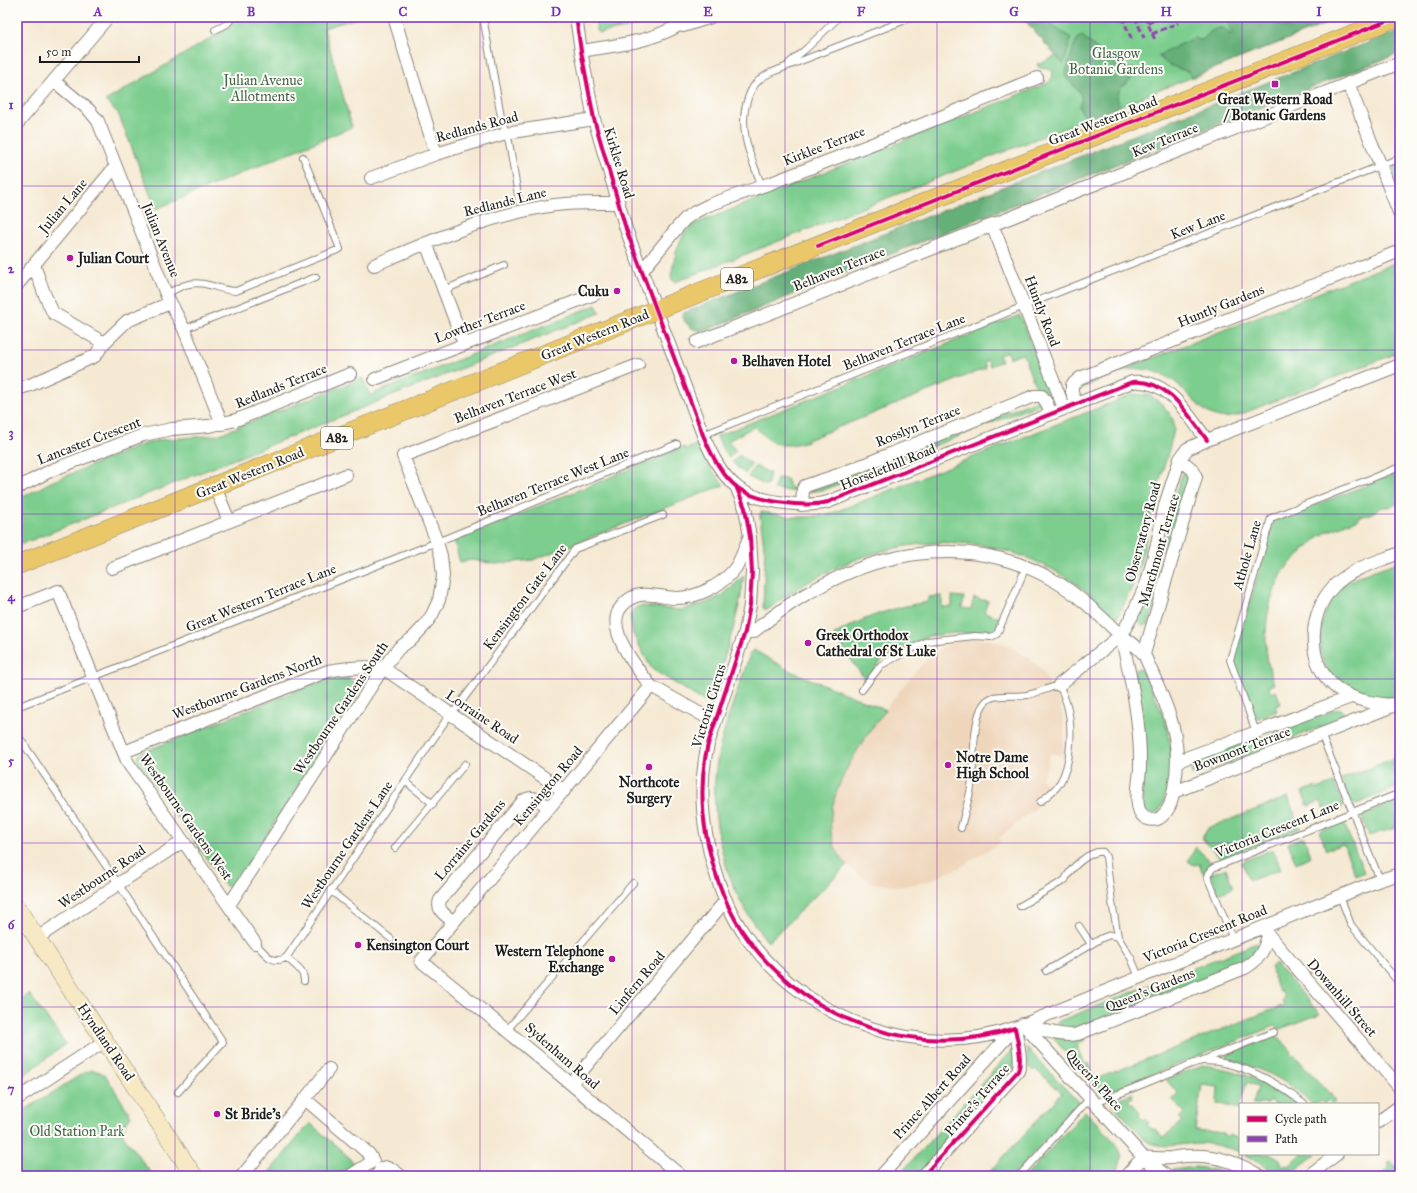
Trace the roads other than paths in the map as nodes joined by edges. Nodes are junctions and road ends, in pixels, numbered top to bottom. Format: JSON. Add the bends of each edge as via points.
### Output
{"nodes":[{"id":1,"x":108,"y":17,"type":"edge"},
{"id":2,"x":233,"y":17,"type":"edge"},
{"id":3,"x":394,"y":17,"type":"edge"},
{"id":4,"x":483,"y":17,"type":"edge"},
{"id":5,"x":576,"y":17,"type":"edge"},
{"id":6,"x":691,"y":17,"type":"edge"},
{"id":7,"x":711,"y":17,"type":"edge"},
{"id":8,"x":839,"y":17,"type":"edge"},
{"id":9,"x":912,"y":17,"type":"edge"},
{"id":10,"x":1397,"y":17,"type":"edge"},
{"id":11,"x":672,"y":28,"type":"junction"},
{"id":12,"x":215,"y":30,"type":"dead end"},
{"id":13,"x":581,"y":51,"type":"junction"},
{"id":14,"x":1400,"y":63,"type":"edge"},
{"id":15,"x":777,"y":70,"type":"junction"},
{"id":16,"x":1037,"y":78,"type":"dead end"},
{"id":17,"x":54,"y":81,"type":"junction"},
{"id":18,"x":1348,"y":83,"type":"junction"},
{"id":19,"x":594,"y":119,"type":"junction"},
{"id":20,"x":17,"y":124,"type":"edge"},
{"id":21,"x":506,"y":132,"type":"junction"},
{"id":22,"x":436,"y":154,"type":"junction"},
{"id":23,"x":303,"y":157,"type":"dead end"},
{"id":24,"x":1400,"y":158,"type":"edge"},
{"id":25,"x":1380,"y":166,"type":"junction"},
{"id":26,"x":115,"y":167,"type":"junction"},
{"id":27,"x":371,"y":178,"type":"dead end"},
{"id":28,"x":762,"y":186,"type":"junction"},
{"id":29,"x":519,"y":201,"type":"dead end"},
{"id":30,"x":619,"y":203,"type":"junction"},
{"id":31,"x":1400,"y":215,"type":"edge"},
{"id":32,"x":992,"y":224,"type":"junction"},
{"id":33,"x":426,"y":243,"type":"junction"},
{"id":34,"x":1400,"y":251,"type":"edge"},
{"id":35,"x":34,"y":264,"type":"junction"},
{"id":36,"x":374,"y":265,"type":"dead end"},
{"id":37,"x":504,"y":265,"type":"dead end"},
{"id":38,"x":642,"y":271,"type":"junction"},
{"id":39,"x":316,"y":277,"type":"dead end"},
{"id":40,"x":17,"y":285,"type":"edge"},
{"id":41,"x":444,"y":290,"type":"junction"},
{"id":42,"x":595,"y":294,"type":"dead end"},
{"id":43,"x":168,"y":298,"type":"junction"},
{"id":44,"x":1024,"y":306,"type":"junction"},
{"id":45,"x":656,"y":311,"type":"junction"},
{"id":46,"x":184,"y":329,"type":"junction"},
{"id":47,"x":697,"y":342,"type":"dead end"},
{"id":48,"x":104,"y":343,"type":"junction"},
{"id":49,"x":464,"y":344,"type":"junction"},
{"id":50,"x":638,"y":365,"type":"dead end"},
{"id":51,"x":1400,"y":365,"type":"edge"},
{"id":52,"x":350,"y":374,"type":"dead end"},
{"id":53,"x":375,"y":379,"type":"dead end"},
{"id":54,"x":17,"y":389,"type":"edge"},
{"id":55,"x":1076,"y":403,"type":"junction"},
{"id":56,"x":1064,"y":408,"type":"junction"},
{"id":57,"x":1051,"y":414,"type":"junction"},
{"id":58,"x":222,"y":424,"type":"junction"},
{"id":59,"x":703,"y":435,"type":"junction"},
{"id":60,"x":1207,"y":440,"type":"junction"},
{"id":61,"x":677,"y":444,"type":"dead end"},
{"id":62,"x":404,"y":456,"type":"joint"},
{"id":63,"x":1180,"y":459,"type":"junction"},
{"id":64,"x":1400,"y":467,"type":"edge"},
{"id":65,"x":346,"y":475,"type":"dead end"},
{"id":66,"x":736,"y":486,"type":"junction"},
{"id":67,"x":215,"y":487,"type":"junction"},
{"id":68,"x":17,"y":488,"type":"edge"},
{"id":69,"x":802,"y":505,"type":"junction"},
{"id":70,"x":663,"y":515,"type":"dead end"},
{"id":71,"x":229,"y":521,"type":"junction"},
{"id":72,"x":750,"y":537,"type":"junction"},
{"id":73,"x":437,"y":542,"type":"junction"},
{"id":74,"x":1400,"y":553,"type":"edge"},
{"id":75,"x":17,"y":565,"type":"edge"},
{"id":76,"x":1026,"y":567,"type":"junction"},
{"id":77,"x":112,"y":568,"type":"dead end"},
{"id":78,"x":17,"y":607,"type":"edge"},
{"id":79,"x":745,"y":632,"type":"junction"},
{"id":80,"x":1121,"y":636,"type":"junction"},
{"id":81,"x":1144,"y":654,"type":"junction"},
{"id":82,"x":384,"y":668,"type":"junction"},
{"id":83,"x":94,"y":678,"type":"junction"},
{"id":84,"x":1059,"y":684,"type":"junction"},
{"id":85,"x":651,"y":686,"type":"junction"},
{"id":86,"x":862,"y":690,"type":"dead end"},
{"id":87,"x":1351,"y":697,"type":"junction"},
{"id":88,"x":1399,"y":704,"type":"edge"},
{"id":89,"x":17,"y":707,"type":"edge"},
{"id":90,"x":451,"y":715,"type":"junction"},
{"id":91,"x":714,"y":722,"type":"junction"},
{"id":92,"x":1256,"y":732,"type":"junction"},
{"id":93,"x":17,"y":734,"type":"edge"},
{"id":94,"x":1321,"y":734,"type":"junction"},
{"id":95,"x":124,"y":752,"type":"junction"},
{"id":96,"x":1178,"y":761,"type":"junction"},
{"id":97,"x":465,"y":764,"type":"dead end"},
{"id":98,"x":405,"y":780,"type":"junction"},
{"id":99,"x":564,"y":791,"type":"junction"},
{"id":100,"x":1174,"y":792,"type":"junction"},
{"id":101,"x":1400,"y":793,"type":"edge"},
{"id":102,"x":1040,"y":802,"type":"dead end"},
{"id":103,"x":433,"y":804,"type":"junction"},
{"id":104,"x":548,"y":808,"type":"junction"},
{"id":105,"x":1352,"y":812,"type":"junction"},
{"id":106,"x":961,"y":828,"type":"dead end"},
{"id":107,"x":183,"y":841,"type":"junction"},
{"id":108,"x":395,"y":848,"type":"dead end"},
{"id":109,"x":1400,"y":874,"type":"edge"},
{"id":110,"x":1380,"y":880,"type":"junction"},
{"id":111,"x":633,"y":883,"type":"dead end"},
{"id":112,"x":119,"y":885,"type":"junction"},
{"id":113,"x":330,"y":890,"type":"junction"},
{"id":114,"x":1340,"y":896,"type":"junction"},
{"id":115,"x":726,"y":900,"type":"junction"},
{"id":116,"x":229,"y":905,"type":"junction"},
{"id":117,"x":1020,"y":906,"type":"dead end"},
{"id":118,"x":17,"y":908,"type":"edge"},
{"id":119,"x":454,"y":922,"type":"junction"},
{"id":120,"x":1079,"y":926,"type":"dead end"},
{"id":121,"x":1265,"y":931,"type":"junction"},
{"id":122,"x":1118,"y":937,"type":"junction"},
{"id":123,"x":37,"y":938,"type":"junction"},
{"id":124,"x":391,"y":939,"type":"dead end"},
{"id":125,"x":1233,"y":939,"type":"junction"},
{"id":126,"x":255,"y":944,"type":"joint"},
{"id":127,"x":1091,"y":944,"type":"junction"},
{"id":128,"x":286,"y":957,"type":"junction"},
{"id":129,"x":422,"y":961,"type":"joint"},
{"id":130,"x":1046,"y":971,"type":"dead end"},
{"id":131,"x":1139,"y":977,"type":"junction"},
{"id":132,"x":304,"y":981,"type":"dead end"},
{"id":133,"x":1400,"y":984,"type":"edge"},
{"id":134,"x":1019,"y":1026,"type":"junction"},
{"id":135,"x":507,"y":1030,"type":"junction"},
{"id":136,"x":1274,"y":1032,"type":"dead end"},
{"id":137,"x":105,"y":1041,"type":"junction"},
{"id":138,"x":1202,"y":1060,"type":"junction"},
{"id":139,"x":329,"y":1069,"type":"dead end"},
{"id":140,"x":570,"y":1084,"type":"junction"},
{"id":141,"x":1400,"y":1088,"type":"edge"},
{"id":142,"x":178,"y":1092,"type":"dead end"},
{"id":143,"x":17,"y":1099,"type":"edge"},
{"id":144,"x":305,"y":1099,"type":"junction"},
{"id":145,"x":1092,"y":1100,"type":"junction"},
{"id":146,"x":1303,"y":1103,"type":"edge"},
{"id":147,"x":1400,"y":1106,"type":"edge"},
{"id":148,"x":1379,"y":1121,"type":"edge"},
{"id":149,"x":1336,"y":1155,"type":"edge"},
{"id":150,"x":1143,"y":1157,"type":"junction"},
{"id":151,"x":194,"y":1176,"type":"edge"},
{"id":152,"x":242,"y":1176,"type":"edge"},
{"id":153,"x":350,"y":1176,"type":"edge"},
{"id":154,"x":378,"y":1176,"type":"edge"},
{"id":155,"x":401,"y":1176,"type":"edge"},
{"id":156,"x":681,"y":1176,"type":"edge"},
{"id":157,"x":881,"y":1176,"type":"edge"},
{"id":158,"x":923,"y":1176,"type":"edge"},
{"id":159,"x":1019,"y":1176,"type":"edge"},
{"id":160,"x":1126,"y":1176,"type":"edge"},
{"id":161,"x":1166,"y":1176,"type":"edge"},
{"id":162,"x":1260,"y":1176,"type":"edge"},
{"id":163,"x":1308,"y":1176,"type":"edge"}],
"edges":[{"from":1,"to":17,"type":"street"},
{"from":2,"to":12,"type":"lane","via":[[227,24]]},
{"from":3,"to":22,"type":"street"},
{"from":4,"to":21,"type":"lane"},
{"from":5,"to":13,"type":"street","name":"Kirklee Road"},
{"from":6,"to":11,"type":"street"},
{"from":7,"to":11,"type":"street"},
{"from":8,"to":15,"type":"lane","via":[[799,56]]},
{"from":9,"to":15,"type":"lane"},
{"from":10,"to":45,"type":"main road","name":"Great Western Road","number":"A82"},
{"from":11,"to":13,"type":"street","via":[[654,36]]},
{"from":13,"to":19,"type":"street","name":"Kirklee Road"},
{"from":14,"to":18,"type":"street","name":"Kew Terrace"},
{"from":15,"to":28,"type":"lane","via":[[763,76],[755,84],[744,115],[744,131],[749,153]]},
{"from":16,"to":28,"type":"street","name":"Kirklee Terrace"},
{"from":17,"to":20,"type":"street"},
{"from":17,"to":26,"type":"street","name":"Julian Avenue","via":[[89,110],[98,121]]},
{"from":18,"to":25,"type":"street"},
{"from":18,"to":32,"type":"street","name":"Kew Terrace"},
{"from":19,"to":21,"type":"street","name":"Redlands Road"},
{"from":19,"to":30,"type":"street","name":"Kirklee Road"},
{"from":21,"to":22,"type":"street","name":"Redlands Road"},
{"from":21,"to":29,"type":"lane"},
{"from":22,"to":27,"type":"street","name":"Redlands Road"},
{"from":23,"to":43,"type":"lane","via":[[340,249],[236,291],[190,284]]},
{"from":24,"to":25,"type":"lane","name":"Kew Lane"},
{"from":25,"to":31,"type":"street"},
{"from":25,"to":44,"type":"lane","name":"Kew Lane"},
{"from":26,"to":35,"type":"street","name":"Julian Lane"},
{"from":26,"to":43,"type":"street","name":"Julian Avenue"},
{"from":28,"to":38,"type":"street","name":"Kirklee Terrace","via":[[709,205],[685,219]]},
{"from":30,"to":33,"type":"street","name":"Redlands Lane","via":[[556,205],[522,211],[484,221]]},
{"from":30,"to":38,"type":"street","name":"Kirklee Road"},
{"from":32,"to":44,"type":"street","name":"Huntly Road"},
{"from":32,"to":47,"type":"street","name":"Belhaven Terrace"},
{"from":33,"to":36,"type":"street","name":"Redlands Lane"},
{"from":33,"to":41,"type":"street"},
{"from":34,"to":55,"type":"street","name":"Huntly Gardens","via":[[1080,378],[1072,385]]},
{"from":35,"to":40,"type":"street","name":"Julian Lane"},
{"from":35,"to":48,"type":"street","via":[[53,313]]},
{"from":37,"to":41,"type":"lane"},
{"from":38,"to":45,"type":"street","name":"Kirklee Road"},
{"from":39,"to":46,"type":"lane"},
{"from":41,"to":49,"type":"street"},
{"from":42,"to":49,"type":"street","name":"Lowther Terrace"},
{"from":43,"to":46,"type":"street","name":"Julian Avenue"},
{"from":43,"to":48,"type":"street","via":[[127,321]]},
{"from":44,"to":56,"type":"street","name":"Huntly Road"},
{"from":44,"to":59,"type":"lane","name":"Belhaven Terrace Lane"},
{"from":45,"to":59,"type":"street","name":"Horselethill Road"},
{"from":45,"to":67,"type":"main road","name":"Great Western Road","number":"A82"},
{"from":46,"to":58,"type":"street","name":"Julian Avenue"},
{"from":48,"to":54,"type":"street","via":[[95,356]]},
{"from":49,"to":53,"type":"street","name":"Lowther Terrace"},
{"from":50,"to":62,"type":"street","name":"Belhaven Terrace West"},
{"from":51,"to":60,"type":"street"},
{"from":52,"to":58,"type":"street","name":"Redlands Terrace"},
{"from":55,"to":56,"type":"street","name":"Horselethill Road"},
{"from":55,"to":60,"type":"street","name":"Horselethill Road","via":[[1132,382],[1151,383],[1160,386],[1175,399]]},
{"from":56,"to":57,"type":"street","name":"Horselethill Road"},
{"from":57,"to":69,"type":"street","name":"Horselethill Road","via":[[832,501]]},
{"from":57,"to":69,"type":"street","name":"Rosslyn Terrace","via":[[1042,396],[1034,396],[807,486],[803,489]]},
{"from":58,"to":68,"type":"street","name":"Lancaster Crescent","via":[[143,435],[52,470]]},
{"from":59,"to":66,"type":"street","name":"Horselethill Road","via":[[711,454]]},
{"from":60,"to":63,"type":"street","via":[[1187,450]]},
{"from":61,"to":73,"type":"lane","name":"Belhaven Terrace West Lane"},
{"from":62,"to":73,"type":"street","name":"Westbourne Gardens South"},
{"from":63,"to":80,"type":"street","name":"Observatory Road","via":[[1165,505],[1147,582]]},
{"from":63,"to":81,"type":"street","name":"Marchmont Terrace","via":[[1193,470],[1196,477]]},
{"from":64,"to":92,"type":"lane","name":"Athole Lane","via":[[1271,518],[1230,660]]},
{"from":65,"to":71,"type":"street"},
{"from":66,"to":69,"type":"street","name":"Horselethill Road","via":[[755,496]]},
{"from":66,"to":72,"type":"street","name":"Victoria Circus","via":[[745,508]]},
{"from":67,"to":71,"type":"street"},
{"from":67,"to":75,"type":"main road","name":"Great Western Road","number":"A82"},
{"from":70,"to":90,"type":"lane","name":"Kensington Gate Lane","via":[[575,549]]},
{"from":71,"to":77,"type":"street"},
{"from":72,"to":79,"type":"street","name":"Victoria Circus","via":[[752,585]]},
{"from":72,"to":85,"type":"street","via":[[733,571],[712,587],[689,597],[641,595],[626,601],[620,608],[616,622],[620,637],[636,667]]},
{"from":73,"to":82,"type":"street","name":"Westbourne Gardens South","via":[[443,576],[440,600],[425,625],[399,648]]},
{"from":73,"to":83,"type":"lane","name":"Great Western Terrace Lane"},
{"from":74,"to":87,"type":"street","via":[[1351,572],[1332,587],[1318,610],[1314,637],[1322,673],[1336,688]]},
{"from":76,"to":79,"type":"street","via":[[994,557],[963,552],[930,552],[897,557],[833,579],[791,603],[753,632]]},
{"from":76,"to":80,"type":"street","via":[[1054,580],[1076,595]]},
{"from":76,"to":86,"type":"lane","via":[[997,634],[989,637],[927,641],[881,665]]},
{"from":78,"to":83,"type":"street","name":"Westbourne Gardens West","via":[[58,591]]},
{"from":79,"to":91,"type":"street","name":"Victoria Circus"},
{"from":80,"to":81,"type":"street"},
{"from":80,"to":84,"type":"street","name":"Observatory Road"},
{"from":80,"to":100,"type":"street","via":[[1138,724],[1140,757],[1137,800],[1140,812],[1149,820],[1158,819],[1168,808]]},
{"from":81,"to":96,"type":"street","via":[[1169,714],[1177,745]]},
{"from":82,"to":90,"type":"street","name":"Lorraine Road"},
{"from":82,"to":95,"type":"street","name":"Westbourne Gardens North","via":[[356,666],[328,671]]},
{"from":82,"to":116,"type":"street","name":"Westbourne Gardens South"},
{"from":83,"to":89,"type":"lane","name":"Great Western Terrace Lane"},
{"from":83,"to":95,"type":"street","name":"Westbourne Gardens West"},
{"from":84,"to":102,"type":"lane","via":[[1069,716],[1069,759],[1057,787]]},
{"from":84,"to":106,"type":"lane","via":[[1028,695],[996,696],[982,704],[976,727],[971,787]]},
{"from":85,"to":91,"type":"street"},
{"from":85,"to":99,"type":"street","name":"Kensington Road"},
{"from":87,"to":88,"type":"street","via":[[1380,704]]},
{"from":87,"to":92,"type":"street"},
{"from":88,"to":94,"type":"street","name":"Bowmont Terrace"},
{"from":90,"to":98,"type":"lane","name":"Westbourne Gardens Lane"},
{"from":90,"to":99,"type":"street","name":"Lorraine Road"},
{"from":91,"to":115,"type":"street","name":"Victoria Circus","via":[[705,758],[703,805],[711,860]]},
{"from":92,"to":96,"type":"street"},
{"from":93,"to":112,"type":"lane"},
{"from":94,"to":100,"type":"street","name":"Bowmont Terrace"},
{"from":94,"to":105,"type":"lane"},
{"from":95,"to":107,"type":"street","name":"Westbourne Gardens West","via":[[128,763]]},
{"from":96,"to":100,"type":"street"},
{"from":97,"to":103,"type":"lane"},
{"from":98,"to":103,"type":"lane"},
{"from":98,"to":113,"type":"lane","name":"Westbourne Gardens Lane"},
{"from":99,"to":104,"type":"street","name":"Kensington Road"},
{"from":101,"to":105,"type":"lane","name":"Victoria Crescent Lane"},
{"from":103,"to":108,"type":"lane"},
{"from":104,"to":119,"type":"street","name":"Kensington Road"},
{"from":104,"to":119,"type":"street","name":"Lorraine Gardens","via":[[535,798],[524,801],[439,901],[443,913]]},
{"from":105,"to":110,"type":"lane"},
{"from":105,"to":125,"type":"lane","name":"Victoria Crescent Lane","via":[[1213,868],[1207,876]]},
{"from":107,"to":112,"type":"street","name":"Westbourne Road"},
{"from":107,"to":116,"type":"street","name":"Westbourne Gardens West"},
{"from":109,"to":110,"type":"street","name":"Victoria Crescent Road"},
{"from":110,"to":114,"type":"street","name":"Victoria Crescent Road"},
{"from":111,"to":135,"type":"lane"},
{"from":112,"to":123,"type":"street","name":"Westbourne Road"},
{"from":112,"to":142,"type":"lane","via":[[222,1042]]},
{"from":113,"to":124,"type":"lane"},
{"from":113,"to":128,"type":"lane","name":"Westbourne Gardens Lane"},
{"from":114,"to":121,"type":"street","name":"Victoria Crescent Road"},
{"from":114,"to":133,"type":"lane","via":[[1351,925]]},
{"from":115,"to":134,"type":"street","name":"Victoria Circus","via":[[750,941],[775,971],[807,997],[841,1017],[884,1032],[936,1040],[975,1038]]},
{"from":115,"to":140,"type":"street","name":"Linfern Road"},
{"from":116,"to":126,"type":"street","name":"Westbourne Gardens West"},
{"from":117,"to":122,"type":"lane","via":[[1065,880],[1077,863],[1097,851],[1103,852],[1106,857]]},
{"from":118,"to":123,"type":"street","name":"Hyndland Road"},
{"from":119,"to":129,"type":"street","name":"Kensington Road"},
{"from":120,"to":127,"type":"lane"},
{"from":121,"to":125,"type":"street","name":"Victoria Crescent Road"},
{"from":121,"to":134,"type":"street","name":"Queen's Gardens","via":[[1266,945],[1260,956],[1245,968],[1078,1034]]},
{"from":121,"to":141,"type":"street","name":"Dowanhill Street"},
{"from":122,"to":127,"type":"lane","via":[[1102,938]]},
{"from":122,"to":131,"type":"lane"},
{"from":123,"to":137,"type":"street","name":"Hyndland Road"},
{"from":125,"to":131,"type":"street","name":"Victoria Crescent Road"},
{"from":126,"to":128,"type":"lane","via":[[273,960],[279,961]]},
{"from":127,"to":130,"type":"lane"},
{"from":128,"to":132,"type":"lane","via":[[302,972]]},
{"from":129,"to":135,"type":"street","name":"Sydenham Road"},
{"from":131,"to":134,"type":"street","name":"Victoria Crescent Road"},
{"from":134,"to":145,"type":"street","name":"Queen's Place"},
{"from":134,"to":157,"type":"street","name":"Prince Albert Road"},
{"from":134,"to":158,"type":"street","name":"Prince's Terrace","via":[[1018,1072]]},
{"from":135,"to":140,"type":"street","name":"Sydenham Road"},
{"from":136,"to":138,"type":"lane"},
{"from":137,"to":143,"type":"street"},
{"from":137,"to":151,"type":"street","name":"Hyndland Road"},
{"from":138,"to":145,"type":"lane"},
{"from":138,"to":146,"type":"lane","via":[[1231,1065],[1254,1073],[1272,1081]]},
{"from":139,"to":144,"type":"street"},
{"from":140,"to":156,"type":"street","name":"Sydenham Road"},
{"from":144,"to":152,"type":"street"},
{"from":144,"to":153,"type":"street","via":[[369,1154],[373,1161]]},
{"from":145,"to":150,"type":"street","name":"Queen's Place"},
{"from":145,"to":159,"type":"lane"},
{"from":147,"to":148,"type":"street"},
{"from":149,"to":163,"type":"street"},
{"from":150,"to":160,"type":"street"},
{"from":150,"to":161,"type":"street","name":"Queen's Place"},
{"from":150,"to":162,"type":"street","via":[[1216,1158],[1236,1164]]},
{"from":154,"to":155,"type":"street","via":[[385,1167]]}]}
